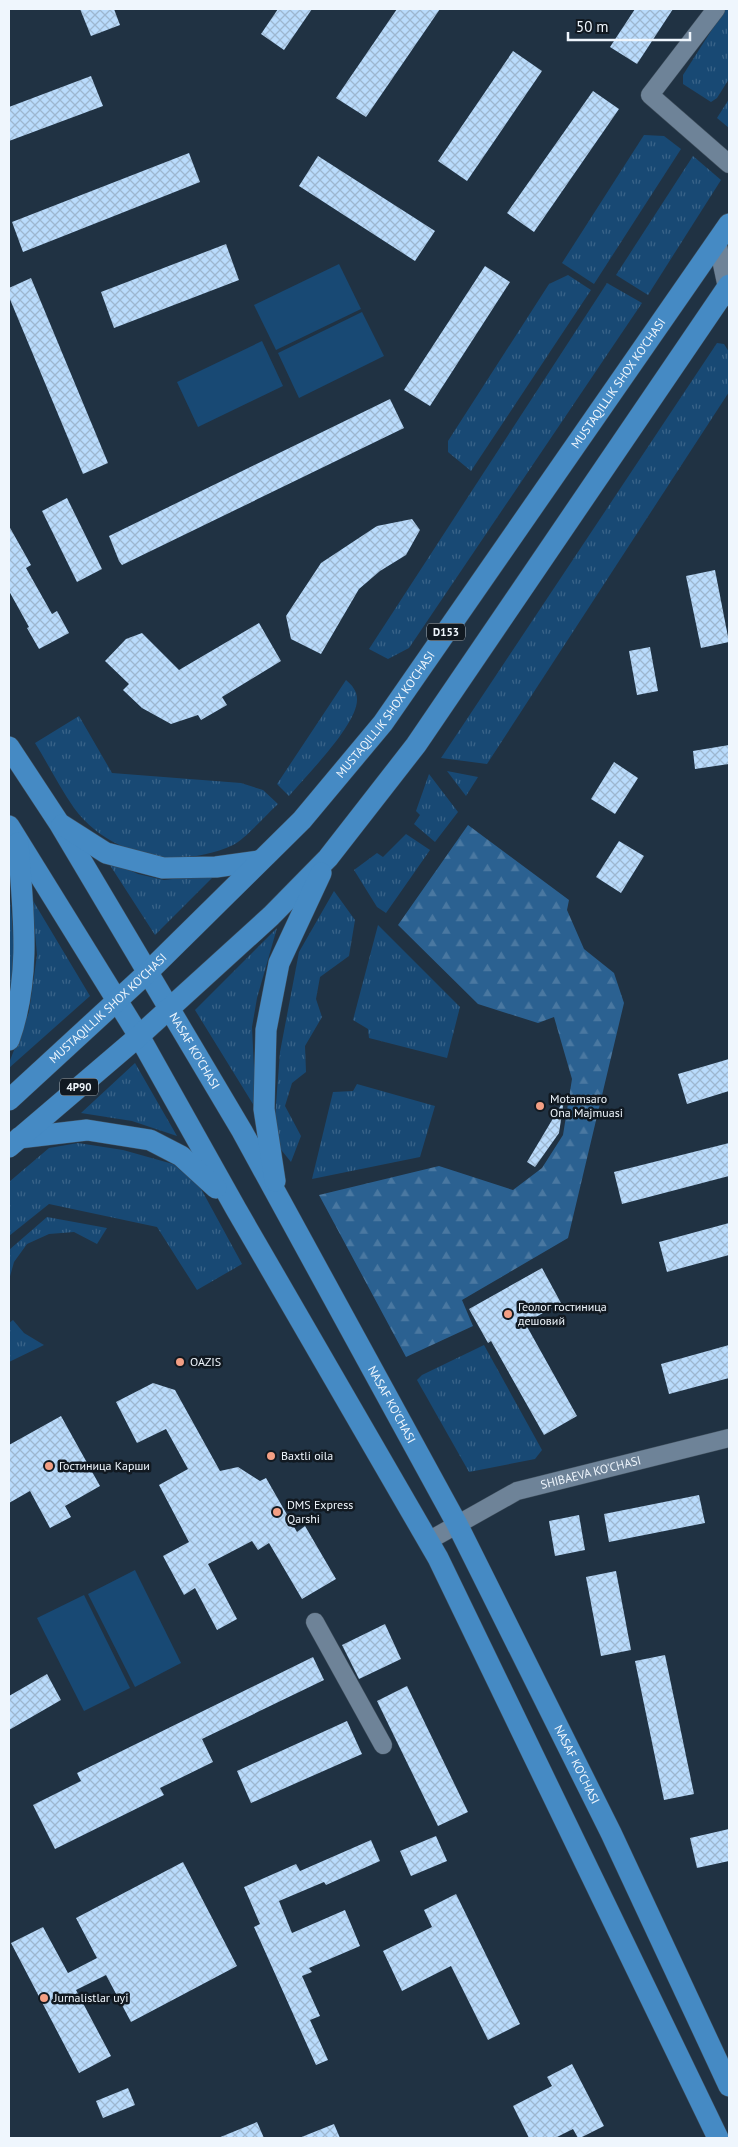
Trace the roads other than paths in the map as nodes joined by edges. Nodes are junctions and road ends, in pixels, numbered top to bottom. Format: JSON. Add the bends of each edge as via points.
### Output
{"nodes":[{"id":1,"x":716,"y":9,"type":"edge"},
{"id":2,"x":729,"y":164,"type":"edge"},
{"id":3,"x":723,"y":232,"type":"edge"},
{"id":4,"x":729,"y":290,"type":"edge"},
{"id":5,"x":9,"y":747,"type":"edge"},
{"id":6,"x":59,"y":823,"type":"junction"},
{"id":7,"x":13,"y":833,"type":"edge"},
{"id":8,"x":328,"y":858,"type":"junction"},
{"id":9,"x":258,"y":861,"type":"junction"},
{"id":10,"x":147,"y":973,"type":"junction"},
{"id":11,"x":116,"y":1000,"type":"junction"},
{"id":12,"x":169,"y":1008,"type":"junction"},
{"id":13,"x":140,"y":1036,"type":"junction"},
{"id":14,"x":9,"y":1040,"type":"edge"},
{"id":15,"x":9,"y":1100,"type":"edge"},
{"id":16,"x":14,"y":1142,"type":"edge"},
{"id":17,"x":277,"y":1196,"type":"junction"},
{"id":18,"x":236,"y":1208,"type":"junction"},
{"id":19,"x":729,"y":1438,"type":"edge"},
{"id":20,"x":457,"y":1524,"type":"junction"},
{"id":21,"x":428,"y":1542,"type":"junction"},
{"id":22,"x":315,"y":1622,"type":"dead end"},
{"id":23,"x":384,"y":1745,"type":"dead end"},
{"id":24,"x":729,"y":2086,"type":"edge"},
{"id":25,"x":718,"y":2138,"type":"edge"}],
"edges":[{"from":1,"to":2,"type":"street","via":[[650,95]]},
{"from":3,"to":4,"type":"street"},
{"from":3,"to":9,"type":"main road","name":"MUSTAQILLIK SHOX KO'CHASI","number":"D153","via":[[383,723],[302,820]]},
{"from":4,"to":8,"type":"main road","number":"D153","via":[[416,745]]},
{"from":5,"to":6,"type":"main road","name":"NASAF KO‘CHASI"},
{"from":6,"to":9,"type":"main road","via":[[106,853],[163,868]]},
{"from":6,"to":10,"type":"main road","name":"NASAF KO‘CHASI"},
{"from":7,"to":11,"type":"main road"},
{"from":7,"to":14,"type":"main road","via":[[23,912],[24,969]]},
{"from":8,"to":12,"type":"main road","number":"D153","via":[[271,916]]},
{"from":8,"to":17,"type":"main road","via":[[279,963],[266,1030],[264,1109]]},
{"from":9,"to":10,"type":"main road","name":"MUSTAQILLIK SHOX KO'CHASI","number":"D153"},
{"from":10,"to":11,"type":"main road","name":"MUSTAQILLIK SHOX KO'CHASI","number":"D153"},
{"from":10,"to":12,"type":"main road","name":"NASAF KO‘CHASI"},
{"from":11,"to":13,"type":"main road"},
{"from":11,"to":15,"type":"main road","name":"MUSTAQILLIK SHOX KO'CHASI"},
{"from":12,"to":13,"type":"main road","number":"D153"},
{"from":12,"to":17,"type":"main road","name":"NASAF KO‘CHASI","via":[[242,1130]]},
{"from":13,"to":16,"type":"main road","number":"4P90"},
{"from":13,"to":18,"type":"main road"},
{"from":16,"to":18,"type":"main road","via":[[87,1130],[150,1140],[181,1156]]},
{"from":17,"to":20,"type":"main road","name":"NASAF KO‘CHASI"},
{"from":18,"to":21,"type":"main road"},
{"from":19,"to":20,"type":"street","name":"SHIBAEVA KO'CHASI","via":[[517,1491]]},
{"from":20,"to":21,"type":"street","name":"SHIBAEVA KO'CHASI"},
{"from":20,"to":24,"type":"main road","name":"NASAF KO‘CHASI","via":[[611,1833]]},
{"from":21,"to":25,"type":"main road"},
{"from":22,"to":23,"type":"street"}]}
